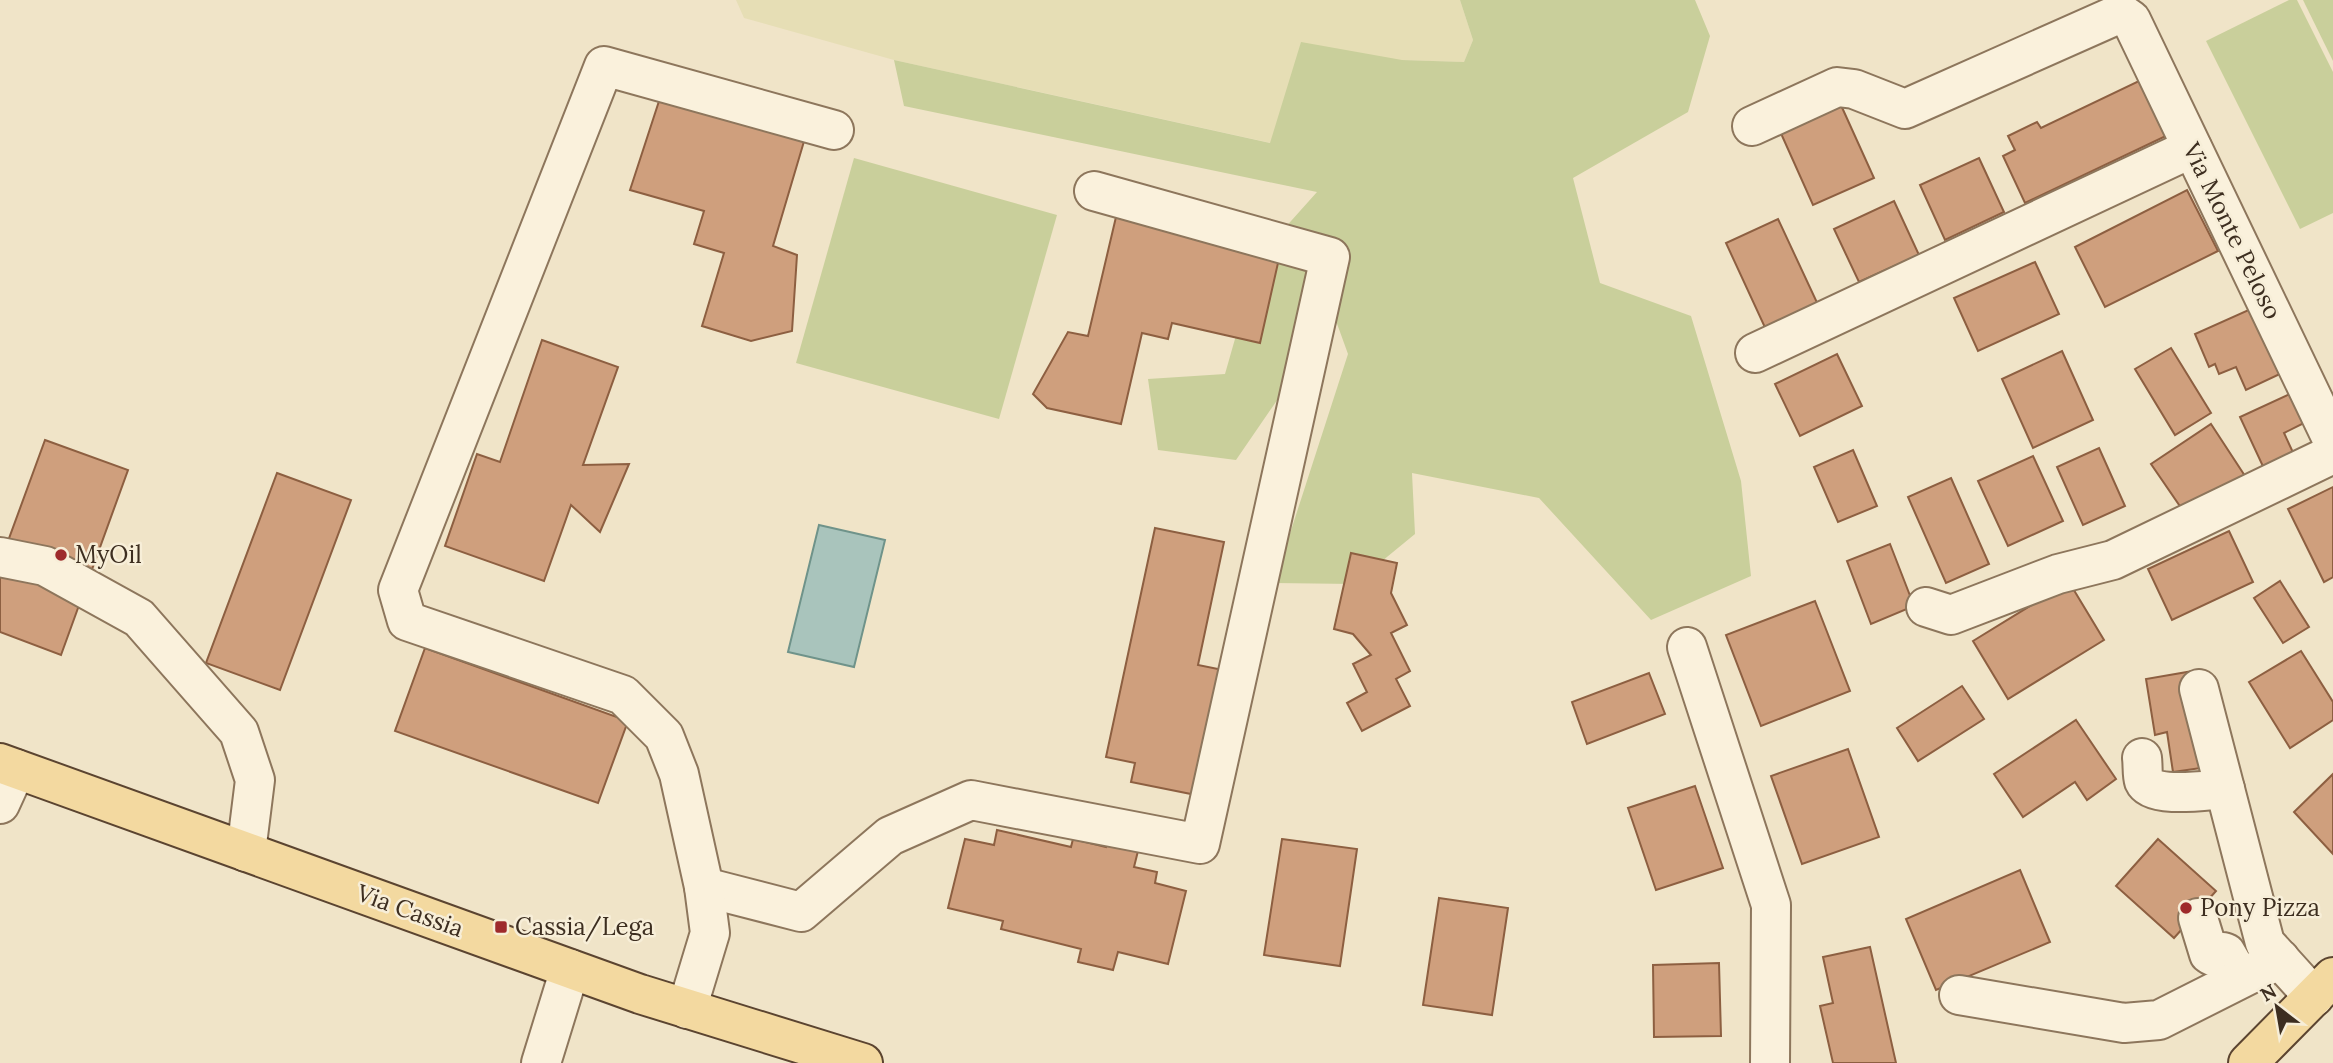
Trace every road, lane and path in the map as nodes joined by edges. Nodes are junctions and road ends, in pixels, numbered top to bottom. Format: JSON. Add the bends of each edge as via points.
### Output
{"nodes":[{"id":1,"x":1752,"y":126,"type":"dead end"},
{"id":2,"x":834,"y":130,"type":"dead end"},
{"id":3,"x":2192,"y":148,"type":"junction"},
{"id":4,"x":1094,"y":191,"type":"dead end"},
{"id":5,"x":1755,"y":353,"type":"dead end"},
{"id":6,"x":2333,"y":441,"type":"edge"},
{"id":7,"x":2333,"y":454,"type":"edge"},
{"id":8,"x":0,"y":557,"type":"edge"},
{"id":9,"x":1926,"y":607,"type":"dead end"},
{"id":10,"x":1687,"y":647,"type":"dead end"},
{"id":11,"x":2199,"y":689,"type":"dead end"},
{"id":12,"x":2142,"y":758,"type":"dead end"},
{"id":13,"x":8,"y":766,"type":"edge"},
{"id":14,"x":2225,"y":789,"type":"junction"},
{"id":15,"x":0,"y":804,"type":"edge"},
{"id":16,"x":246,"y":852,"type":"junction"},
{"id":17,"x":704,"y":887,"type":"junction"},
{"id":18,"x":2198,"y":918,"type":"dead end"},
{"id":19,"x":2280,"y":959,"type":"junction"},
{"id":20,"x":570,"y":969,"type":"junction"},
{"id":21,"x":2240,"y":978,"type":"junction"},
{"id":22,"x":2324,"y":987,"type":"edge"},
{"id":23,"x":1959,"y":995,"type":"dead end"},
{"id":24,"x":687,"y":1009,"type":"junction"},
{"id":25,"x":541,"y":1063,"type":"edge"},
{"id":26,"x":863,"y":1063,"type":"edge"},
{"id":27,"x":1770,"y":1063,"type":"edge"},
{"id":28,"x":2248,"y":1063,"type":"edge"}],
"edges":[{"from":1,"to":3,"type":"street","name":"Via Monte Peloso","via":[[1837,87],[1905,109],[2121,13],[2131,20]]},
{"from":2,"to":17,"type":"street","via":[[604,66],[398,590],[407,621],[623,695],[664,736],[679,774]]},
{"from":3,"to":5,"type":"street"},
{"from":3,"to":6,"type":"street","name":"Via Monte Peloso"},
{"from":4,"to":17,"type":"street","via":[[1330,257],[1200,844],[971,800],[890,836],[800,912]]},
{"from":7,"to":9,"type":"street","via":[[2113,560],[2058,574],[1951,615]]},
{"from":8,"to":16,"type":"street","via":[[45,566],[139,618],[239,732],[255,780]]},
{"from":10,"to":27,"type":"street","via":[[1771,905]]},
{"from":11,"to":14,"type":"street"},
{"from":12,"to":14,"type":"street","via":[[2144,781],[2152,789]]},
{"from":13,"to":15,"type":"street"},
{"from":13,"to":16,"type":"main road","name":"Via Cassia"},
{"from":14,"to":19,"type":"street","via":[[2265,943]]},
{"from":16,"to":20,"type":"main road","name":"Via Cassia"},
{"from":17,"to":24,"type":"street","via":[[710,933]]},
{"from":18,"to":21,"type":"street","via":[[2209,954],[2226,953]]},
{"from":19,"to":21,"type":"street"},
{"from":19,"to":22,"type":"street"},
{"from":20,"to":24,"type":"main road","name":"Via Cassia"},
{"from":20,"to":25,"type":"street"},
{"from":21,"to":23,"type":"street","via":[[2159,1020],[2124,1023]]},
{"from":22,"to":28,"type":"main road"},
{"from":24,"to":26,"type":"main road","name":"Via Cassia"}]}
